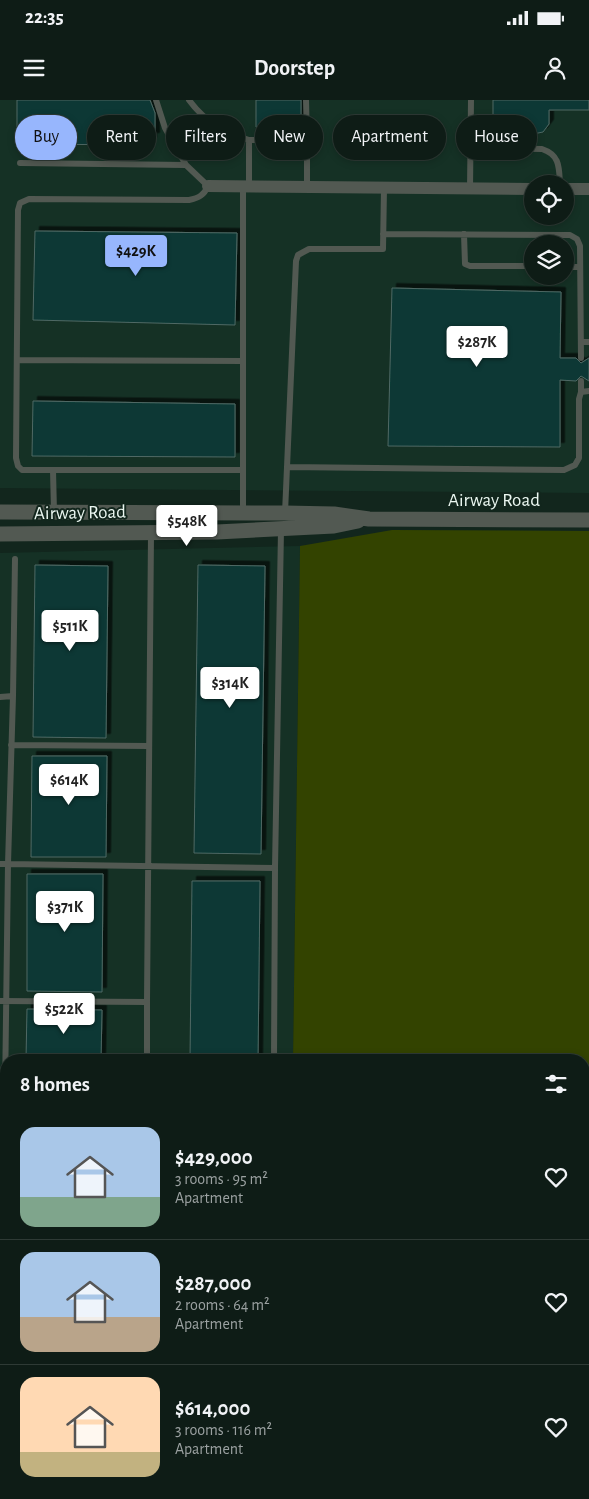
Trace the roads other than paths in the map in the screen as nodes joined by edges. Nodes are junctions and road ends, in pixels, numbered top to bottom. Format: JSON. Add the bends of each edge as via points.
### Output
{"nodes":[{"id":1,"x":156,"y":100,"type":"edge"},
{"id":2,"x":189,"y":100,"type":"edge"},
{"id":3,"x":306,"y":100,"type":"edge"},
{"id":4,"x":471,"y":100,"type":"edge"},
{"id":5,"x":306,"y":115,"type":"edge"},
{"id":6,"x":471,"y":115,"type":"edge"},
{"id":7,"x":249,"y":140,"type":"junction"},
{"id":8,"x":255,"y":140,"type":"edge"},
{"id":9,"x":537,"y":149,"type":"edge"},
{"id":10,"x":307,"y":160,"type":"edge"},
{"id":11,"x":471,"y":160,"type":"edge"},
{"id":12,"x":20,"y":163,"type":"dead end"},
{"id":13,"x":186,"y":166,"type":"junction"},
{"id":14,"x":560,"y":175,"type":"edge"},
{"id":15,"x":208,"y":186,"type":"junction"},
{"id":16,"x":246,"y":186,"type":"junction"},
{"id":17,"x":308,"y":187,"type":"junction"},
{"id":18,"x":384,"y":188,"type":"junction"},
{"id":19,"x":470,"y":189,"type":"junction"},
{"id":20,"x":524,"y":189,"type":"edge"},
{"id":21,"x":574,"y":189,"type":"edge"},
{"id":22,"x":589,"y":189,"type":"edge"},
{"id":23,"x":383,"y":234,"type":"junction"},
{"id":24,"x":464,"y":234,"type":"junction"},
{"id":25,"x":524,"y":266,"type":"edge"},
{"id":26,"x":574,"y":267,"type":"edge"},
{"id":27,"x":580,"y":267,"type":"junction"},
{"id":28,"x":581,"y":342,"type":"junction"},
{"id":29,"x":589,"y":342,"type":"edge"},
{"id":30,"x":581,"y":358,"type":"dead end"},
{"id":31,"x":17,"y":360,"type":"junction"},
{"id":32,"x":243,"y":361,"type":"junction"},
{"id":33,"x":581,"y":381,"type":"dead end"},
{"id":34,"x":589,"y":391,"type":"edge"},
{"id":35,"x":581,"y":392,"type":"junction"},
{"id":36,"x":287,"y":467,"type":"junction"},
{"id":37,"x":53,"y":470,"type":"junction"},
{"id":38,"x":243,"y":470,"type":"junction"},
{"id":39,"x":0,"y":512,"type":"edge"},
{"id":40,"x":54,"y":512,"type":"junction"},
{"id":41,"x":243,"y":512,"type":"junction"},
{"id":42,"x":285,"y":513,"type":"junction"},
{"id":43,"x":369,"y":519,"type":"junction"},
{"id":44,"x":589,"y":520,"type":"edge"},
{"id":45,"x":281,"y":530,"type":"junction"},
{"id":46,"x":151,"y":532,"type":"junction"},
{"id":47,"x":0,"y":534,"type":"edge"},
{"id":48,"x":15,"y":559,"type":"dead end"},
{"id":49,"x":12,"y":696,"type":"junction"},
{"id":50,"x":0,"y":697,"type":"edge"},
{"id":51,"x":11,"y":745,"type":"junction"},
{"id":52,"x":149,"y":746,"type":"junction"},
{"id":53,"x":0,"y":864,"type":"edge"},
{"id":54,"x":8,"y":864,"type":"junction"},
{"id":55,"x":148,"y":866,"type":"junction"},
{"id":56,"x":275,"y":868,"type":"junction"},
{"id":57,"x":3,"y":1001,"type":"edge"},
{"id":58,"x":147,"y":1002,"type":"junction"},
{"id":59,"x":3,"y":1054,"type":"edge"},
{"id":60,"x":148,"y":1054,"type":"edge"},
{"id":61,"x":274,"y":1054,"type":"edge"}],
"edges":[{"from":1,"to":13,"type":"lane","via":[[165,128]]},
{"from":2,"to":7,"type":"lane","via":[[214,125]]},
{"from":3,"to":5,"type":"lane"},
{"from":4,"to":6,"type":"lane"},
{"from":7,"to":8,"type":"lane"},
{"from":7,"to":16,"type":"lane"},
{"from":9,"to":14,"type":"lane","via":[[551,152],[559,163]]},
{"from":10,"to":17,"type":"lane"},
{"from":11,"to":19,"type":"lane"},
{"from":12,"to":13,"type":"lane"},
{"from":13,"to":15,"type":"lane"},
{"from":15,"to":16,"type":"street"},
{"from":15,"to":31,"type":"lane","via":[[198,198],[190,200],[29,199],[20,203]]},
{"from":16,"to":17,"type":"street"},
{"from":16,"to":32,"type":"lane"},
{"from":17,"to":18,"type":"street"},
{"from":18,"to":19,"type":"street"},
{"from":18,"to":23,"type":"lane"},
{"from":19,"to":20,"type":"street"},
{"from":21,"to":22,"type":"street"},
{"from":23,"to":24,"type":"lane"},
{"from":23,"to":36,"type":"lane","via":[[383,249],[309,248],[298,255]]},
{"from":24,"to":25,"type":"lane","via":[[465,264]]},
{"from":24,"to":27,"type":"lane","via":[[570,235],[580,246]]},
{"from":26,"to":27,"type":"lane"},
{"from":27,"to":28,"type":"lane"},
{"from":28,"to":29,"type":"lane"},
{"from":28,"to":30,"type":"lane"},
{"from":31,"to":32,"type":"lane"},
{"from":31,"to":37,"type":"lane","via":[[18,466],[22,470]]},
{"from":32,"to":38,"type":"lane"},
{"from":33,"to":35,"type":"lane"},
{"from":34,"to":35,"type":"lane"},
{"from":35,"to":36,"type":"lane","via":[[578,399],[579,458],[575,465],[564,470]]},
{"from":36,"to":42,"type":"lane"},
{"from":37,"to":38,"type":"lane"},
{"from":37,"to":40,"type":"lane"},
{"from":38,"to":41,"type":"lane"},
{"from":39,"to":40,"type":"street","name":"Airway Road"},
{"from":40,"to":41,"type":"street","name":"Airway Road"},
{"from":41,"to":42,"type":"street","name":"Airway Road"},
{"from":42,"to":43,"type":"street","name":"Airway Road"},
{"from":43,"to":44,"type":"street","name":"Airway Road"},
{"from":43,"to":45,"type":"street","name":"Airway Road","via":[[334,526]]},
{"from":45,"to":46,"type":"street","name":"Airway Road"},
{"from":45,"to":56,"type":"lane"},
{"from":46,"to":47,"type":"street","name":"Airway Road"},
{"from":46,"to":52,"type":"lane"},
{"from":48,"to":49,"type":"lane"},
{"from":49,"to":50,"type":"lane"},
{"from":49,"to":51,"type":"lane"},
{"from":51,"to":52,"type":"lane"},
{"from":51,"to":54,"type":"lane"},
{"from":52,"to":55,"type":"lane"},
{"from":53,"to":54,"type":"lane"},
{"from":54,"to":55,"type":"lane"},
{"from":54,"to":57,"type":"lane"},
{"from":55,"to":56,"type":"lane"},
{"from":55,"to":58,"type":"lane"},
{"from":56,"to":61,"type":"lane"},
{"from":57,"to":58,"type":"lane"},
{"from":57,"to":59,"type":"lane"},
{"from":58,"to":60,"type":"lane"}]}
